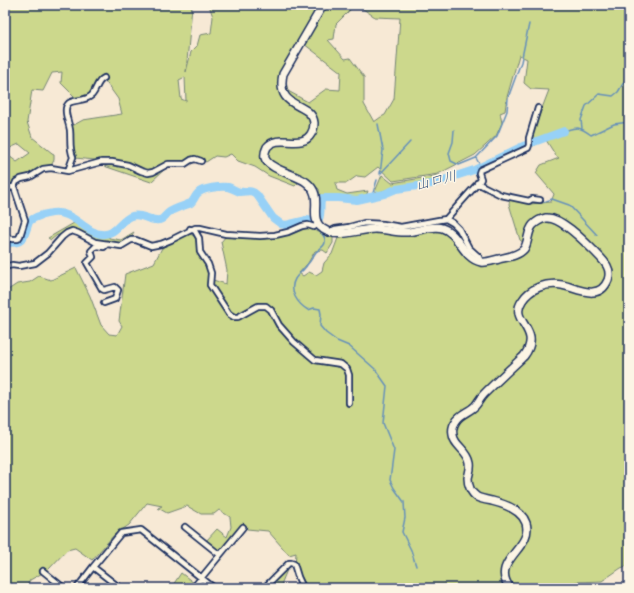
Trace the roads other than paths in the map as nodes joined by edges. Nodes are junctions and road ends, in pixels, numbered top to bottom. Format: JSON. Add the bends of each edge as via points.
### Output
{"nodes":[{"id":1,"x":323,"y":5,"type":"edge"},
{"id":2,"x":104,"y":78,"type":"dead end"},
{"id":3,"x":538,"y":108,"type":"dead end"},
{"id":4,"x":201,"y":161,"type":"dead end"},
{"id":5,"x":68,"y":171,"type":"junction"},
{"id":6,"x":477,"y":183,"type":"junction"},
{"id":7,"x":14,"y":187,"type":"junction"},
{"id":8,"x":5,"y":188,"type":"edge"},
{"id":9,"x":540,"y":200,"type":"dead end"},
{"id":10,"x":446,"y":219,"type":"junction"},
{"id":11,"x":316,"y":225,"type":"junction"},
{"id":12,"x":190,"y":229,"type":"junction"},
{"id":13,"x":329,"y":232,"type":"junction"},
{"id":14,"x":5,"y":238,"type":"edge"},
{"id":15,"x":107,"y":244,"type":"junction"},
{"id":16,"x":482,"y":262,"type":"junction"},
{"id":17,"x":5,"y":267,"type":"edge"},
{"id":18,"x":104,"y":304,"type":"dead end"},
{"id":19,"x":349,"y":403,"type":"dead end"},
{"id":20,"x":243,"y":526,"type":"dead end"},
{"id":21,"x":185,"y":527,"type":"dead end"},
{"id":22,"x":220,"y":555,"type":"junction"},
{"id":23,"x":93,"y":567,"type":"junction"},
{"id":24,"x":43,"y":571,"type":"dead end"},
{"id":25,"x":201,"y":578,"type":"junction"},
{"id":26,"x":64,"y":588,"type":"edge"},
{"id":27,"x":77,"y":588,"type":"edge"},
{"id":28,"x":120,"y":588,"type":"edge"},
{"id":29,"x":193,"y":588,"type":"edge"},
{"id":30,"x":214,"y":588,"type":"edge"},
{"id":31,"x":264,"y":588,"type":"edge"},
{"id":32,"x":304,"y":588,"type":"edge"},
{"id":33,"x":510,"y":588,"type":"edge"}],
"edges":[{"from":1,"to":11,"type":"street","via":[[283,74],[281,83],[282,92],[290,102],[313,117],[313,131],[309,137],[301,141],[277,141],[268,145],[264,152],[266,161],[271,165],[305,180],[313,188],[316,196]]},
{"from":2,"to":5,"type":"street","via":[[99,81],[90,96],[70,102],[67,106],[70,150],[73,158]]},
{"from":3,"to":6,"type":"street","via":[[528,148],[480,170],[481,179]]},
{"from":4,"to":5,"type":"street","via":[[195,159],[185,164],[168,164],[148,173],[112,162],[101,162]]},
{"from":5,"to":7,"type":"street","via":[[43,169],[16,182]]},
{"from":6,"to":9,"type":"street","via":[[501,195],[529,201]]},
{"from":6,"to":10,"type":"street"},
{"from":7,"to":8,"type":"street"},
{"from":7,"to":14,"type":"street","via":[[25,220],[18,238]]},
{"from":10,"to":13,"type":"street","via":[[401,227],[364,223]]},
{"from":10,"to":16,"type":"street","via":[[459,229],[469,248]]},
{"from":11,"to":12,"type":"street","via":[[260,236]]},
{"from":11,"to":13,"type":"street"},
{"from":12,"to":15,"type":"street","via":[[161,244],[151,246],[136,240],[121,246]]},
{"from":12,"to":19,"type":"street","via":[[195,231],[199,238],[200,252],[211,273],[210,285],[229,314],[238,317],[258,306],[266,306],[294,342],[315,360],[341,364],[347,369]]},
{"from":13,"to":16,"type":"street","via":[[374,229],[407,232],[442,228],[453,235],[470,256]]},
{"from":15,"to":17,"type":"street","via":[[95,242],[72,231],[62,237],[35,263]]},
{"from":15,"to":18,"type":"street","via":[[104,247],[96,246],[92,251],[93,257],[87,263],[102,289],[115,287],[118,290],[115,299]]},
{"from":16,"to":33,"type":"street","via":[[518,254],[527,243],[532,226],[545,218],[552,218],[586,243],[605,262],[610,273],[606,284],[598,292],[585,292],[560,284],[550,284],[536,288],[527,295],[519,313],[530,336],[527,351],[475,406],[458,418],[453,427],[455,441],[468,456],[468,484],[474,494],[478,498],[512,508],[526,522],[523,541],[505,568],[505,580]]},
{"from":20,"to":22,"type":"street"},
{"from":21,"to":22,"type":"street"},
{"from":22,"to":25,"type":"street"},
{"from":23,"to":25,"type":"street","via":[[121,533],[141,530]]},
{"from":23,"to":27,"type":"street"},
{"from":23,"to":28,"type":"street"},
{"from":24,"to":26,"type":"street"},
{"from":25,"to":29,"type":"street"},
{"from":25,"to":30,"type":"street"},
{"from":31,"to":32,"type":"street","via":[[288,563],[294,564]]}]}
